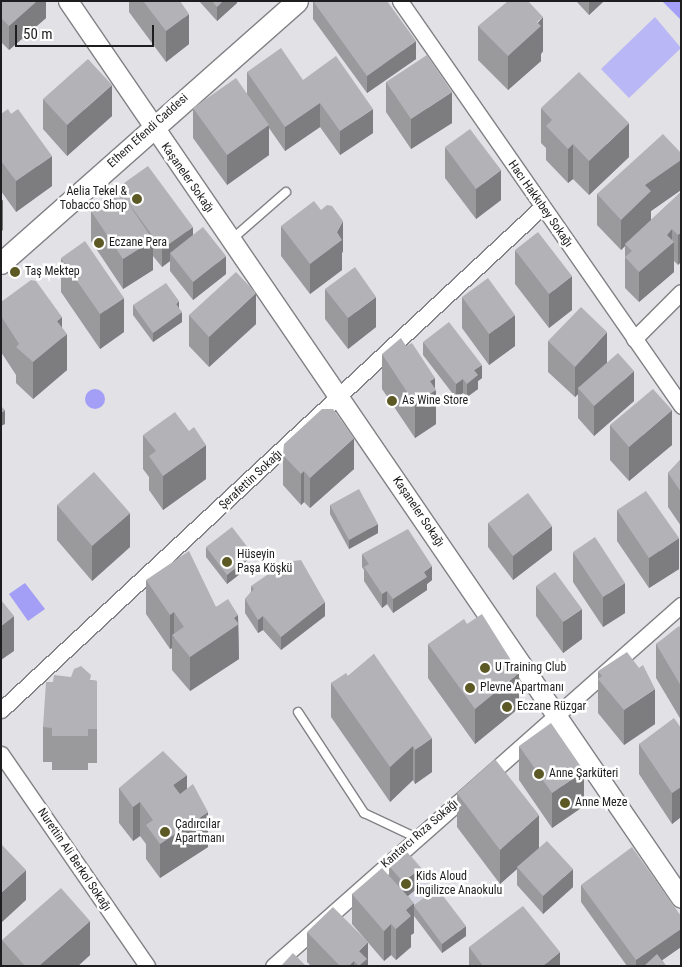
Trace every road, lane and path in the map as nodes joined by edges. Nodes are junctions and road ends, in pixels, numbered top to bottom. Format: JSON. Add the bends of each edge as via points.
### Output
{"nodes":[{"id":1,"x":68,"y":1,"type":"edge"},
{"id":2,"x":297,"y":1,"type":"edge"},
{"id":3,"x":400,"y":1,"type":"edge"},
{"id":4,"x":151,"y":127,"type":"junction"},
{"id":5,"x":286,"y":192,"type":"dead end"},
{"id":6,"x":542,"y":207,"type":"junction"},
{"id":7,"x":231,"y":241,"type":"junction"},
{"id":8,"x":1,"y":263,"type":"edge"},
{"id":9,"x":681,"y":292,"type":"edge"},
{"id":10,"x":634,"y":339,"type":"junction"},
{"id":11,"x":340,"y":397,"type":"junction"},
{"id":12,"x":681,"y":406,"type":"edge"},
{"id":13,"x":681,"y":605,"type":"edge"},
{"id":14,"x":1,"y":710,"type":"edge"},
{"id":15,"x":298,"y":712,"type":"dead end"},
{"id":16,"x":556,"y":715,"type":"junction"},
{"id":17,"x":1,"y":754,"type":"edge"},
{"id":18,"x":415,"y":837,"type":"junction"},
{"id":19,"x":681,"y":898,"type":"edge"},
{"id":20,"x":147,"y":966,"type":"edge"},
{"id":21,"x":273,"y":966,"type":"edge"}],
"edges":[{"from":1,"to":4,"type":"street","name":"Kaşaneler Sokağı"},
{"from":2,"to":4,"type":"main road","name":"Ethem Efendi Caddesi"},
{"from":3,"to":6,"type":"street","name":"Hacı Hakkıbey Sokağı"},
{"from":4,"to":7,"type":"street","name":"Kaşaneler Sokağı"},
{"from":4,"to":8,"type":"main road","name":"Ethem Efendi Caddesi"},
{"from":5,"to":7,"type":"lane"},
{"from":6,"to":10,"type":"street","name":"Hacı Hakkıbey Sokağı"},
{"from":6,"to":11,"type":"street","name":"Şerafettin Sokağı"},
{"from":7,"to":11,"type":"street","name":"Kaşaneler Sokağı"},
{"from":9,"to":10,"type":"street"},
{"from":10,"to":12,"type":"street","name":"Hacı Hakkıbey Sokağı"},
{"from":11,"to":14,"type":"street","name":"Şerafettin Sokağı"},
{"from":11,"to":16,"type":"street","name":"Kaşaneler Sokağı"},
{"from":13,"to":16,"type":"street","name":"Kantarcı Rıza Sokağı"},
{"from":15,"to":18,"type":"lane","via":[[364,813]]},
{"from":16,"to":18,"type":"street","name":"Kantarcı Rıza Sokağı"},
{"from":16,"to":19,"type":"street","name":"Kaşaneler Sokağı"},
{"from":17,"to":20,"type":"street","name":"Nurettin Ali Berkol Sokağı"},
{"from":18,"to":21,"type":"street","name":"Kantarcı Rıza Sokağı"}]}
